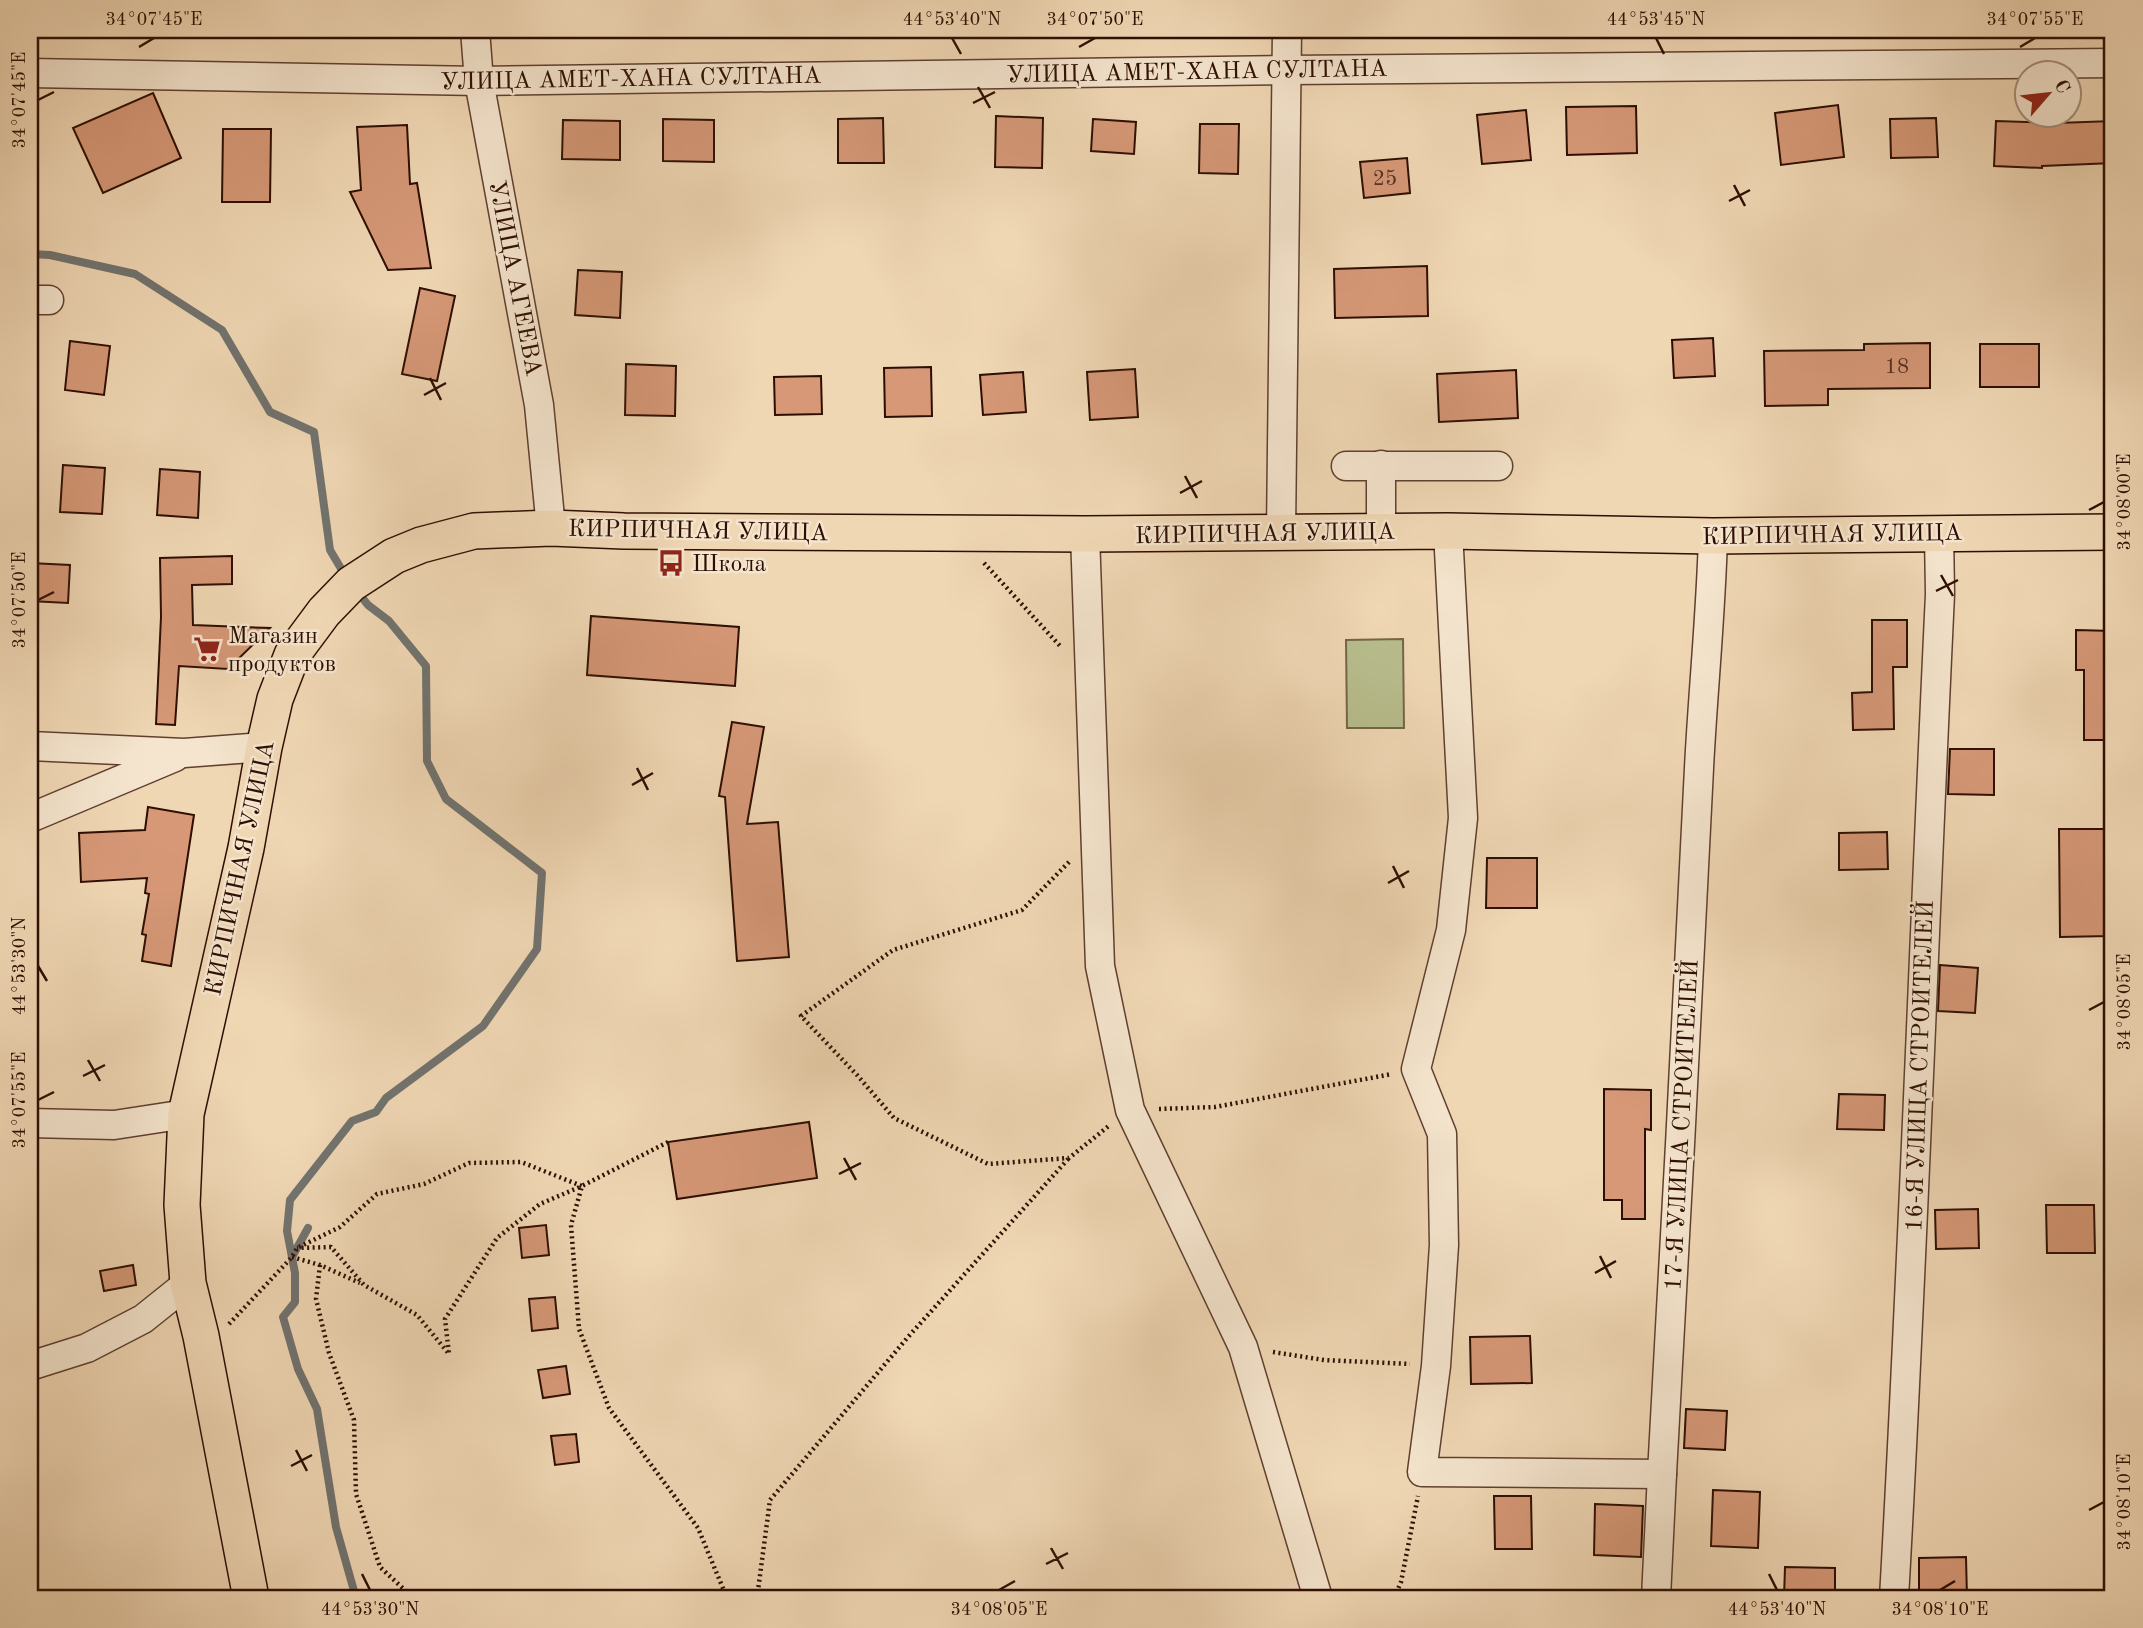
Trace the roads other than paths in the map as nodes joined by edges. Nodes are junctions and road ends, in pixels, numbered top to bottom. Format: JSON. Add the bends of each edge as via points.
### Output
{"nodes":[{"id":1,"x":475,"y":30,"type":"edge"},
{"id":2,"x":1287,"y":30,"type":"edge"},
{"id":3,"x":2113,"y":63,"type":"edge"},
{"id":4,"x":1287,"y":70,"type":"junction"},
{"id":5,"x":30,"y":73,"type":"edge"},
{"id":6,"x":479,"y":81,"type":"junction"},
{"id":7,"x":1381,"y":465,"type":"junction"},
{"id":8,"x":1346,"y":466,"type":"dead end"},
{"id":9,"x":1498,"y":466,"type":"dead end"},
{"id":10,"x":551,"y":528,"type":"junction"},
{"id":11,"x":1381,"y":531,"type":"junction"},
{"id":12,"x":1448,"y":531,"type":"junction"},
{"id":13,"x":1282,"y":532,"type":"junction"},
{"id":14,"x":2113,"y":532,"type":"edge"},
{"id":15,"x":1939,"y":533,"type":"junction"},
{"id":16,"x":1085,"y":534,"type":"junction"},
{"id":17,"x":1713,"y":536,"type":"junction"},
{"id":18,"x":30,"y":746,"type":"edge"},
{"id":19,"x":264,"y":747,"type":"junction"},
{"id":20,"x":184,"y":753,"type":"junction"},
{"id":21,"x":30,"y":818,"type":"edge"},
{"id":22,"x":186,"y":1114,"type":"junction"},
{"id":23,"x":30,"y":1123,"type":"edge"},
{"id":24,"x":188,"y":1283,"type":"junction"},
{"id":25,"x":30,"y":1367,"type":"edge"},
{"id":26,"x":1662,"y":1474,"type":"junction"},
{"id":27,"x":251,"y":1598,"type":"edge"},
{"id":28,"x":1318,"y":1598,"type":"edge"},
{"id":29,"x":1656,"y":1598,"type":"edge"},
{"id":30,"x":1894,"y":1598,"type":"edge"}],
"edges":[{"from":1,"to":6,"type":"street","name":"УЛИЦА АГЕЕВА"},
{"from":2,"to":4,"type":"street"},
{"from":3,"to":4,"type":"street","name":"УЛИЦА АМЕТ-ХАНА СУЛТАНА"},
{"from":4,"to":6,"type":"street","name":"УЛИЦА АМЕТ-ХАНА СУЛТАНА"},
{"from":4,"to":13,"type":"street"},
{"from":5,"to":6,"type":"street","name":"УЛИЦА АМЕТ-ХАНА СУЛТАНА"},
{"from":6,"to":10,"type":"street","name":"УЛИЦА АГЕЕВА","via":[[540,405]]},
{"from":7,"to":8,"type":"street"},
{"from":7,"to":9,"type":"street"},
{"from":7,"to":11,"type":"street"},
{"from":10,"to":16,"type":"main road","name":"КИРПИЧНАЯ УЛИЦА"},
{"from":10,"to":19,"type":"main road","name":"КИРПИЧНАЯ УЛИЦА","via":[[474,531],[421,545],[394,556],[351,584],[292,655]]},
{"from":11,"to":12,"type":"main road","name":"КИРПИЧНАЯ УЛИЦА"},
{"from":11,"to":13,"type":"main road","name":"КИРПИЧНАЯ УЛИЦА"},
{"from":12,"to":17,"type":"main road","name":"КИРПИЧНАЯ УЛИЦА"},
{"from":12,"to":26,"type":"street","via":[[1463,818],[1451,930],[1416,1069],[1442,1134],[1444,1245],[1436,1366],[1422,1472]]},
{"from":13,"to":16,"type":"main road","name":"КИРПИЧНАЯ УЛИЦА"},
{"from":14,"to":15,"type":"main road","name":"КИРПИЧНАЯ УЛИЦА"},
{"from":15,"to":17,"type":"main road","name":"КИРПИЧНАЯ УЛИЦА"},
{"from":15,"to":30,"type":"street","name":"16-Я УЛИЦА СТРОИТЕЛЕЙ","via":[[1940,594]]},
{"from":16,"to":28,"type":"street","via":[[1100,966],[1130,1110],[1243,1347]]},
{"from":17,"to":26,"type":"street","name":"17-Я УЛИЦА СТРОИТЕЛЕЙ"},
{"from":18,"to":20,"type":"street"},
{"from":19,"to":20,"type":"street"},
{"from":19,"to":22,"type":"main road","name":"КИРПИЧНАЯ УЛИЦА"},
{"from":20,"to":21,"type":"street"},
{"from":22,"to":23,"type":"street","via":[[114,1125]]},
{"from":22,"to":24,"type":"main road","name":"КИРПИЧНАЯ УЛИЦА","via":[[182,1205]]},
{"from":24,"to":25,"type":"street","via":[[143,1319],[86,1348]]},
{"from":24,"to":27,"type":"main road","name":"КИРПИЧНАЯ УЛИЦА"},
{"from":26,"to":29,"type":"street","name":"17-Я УЛИЦА СТРОИТЕЛЕЙ"}]}
